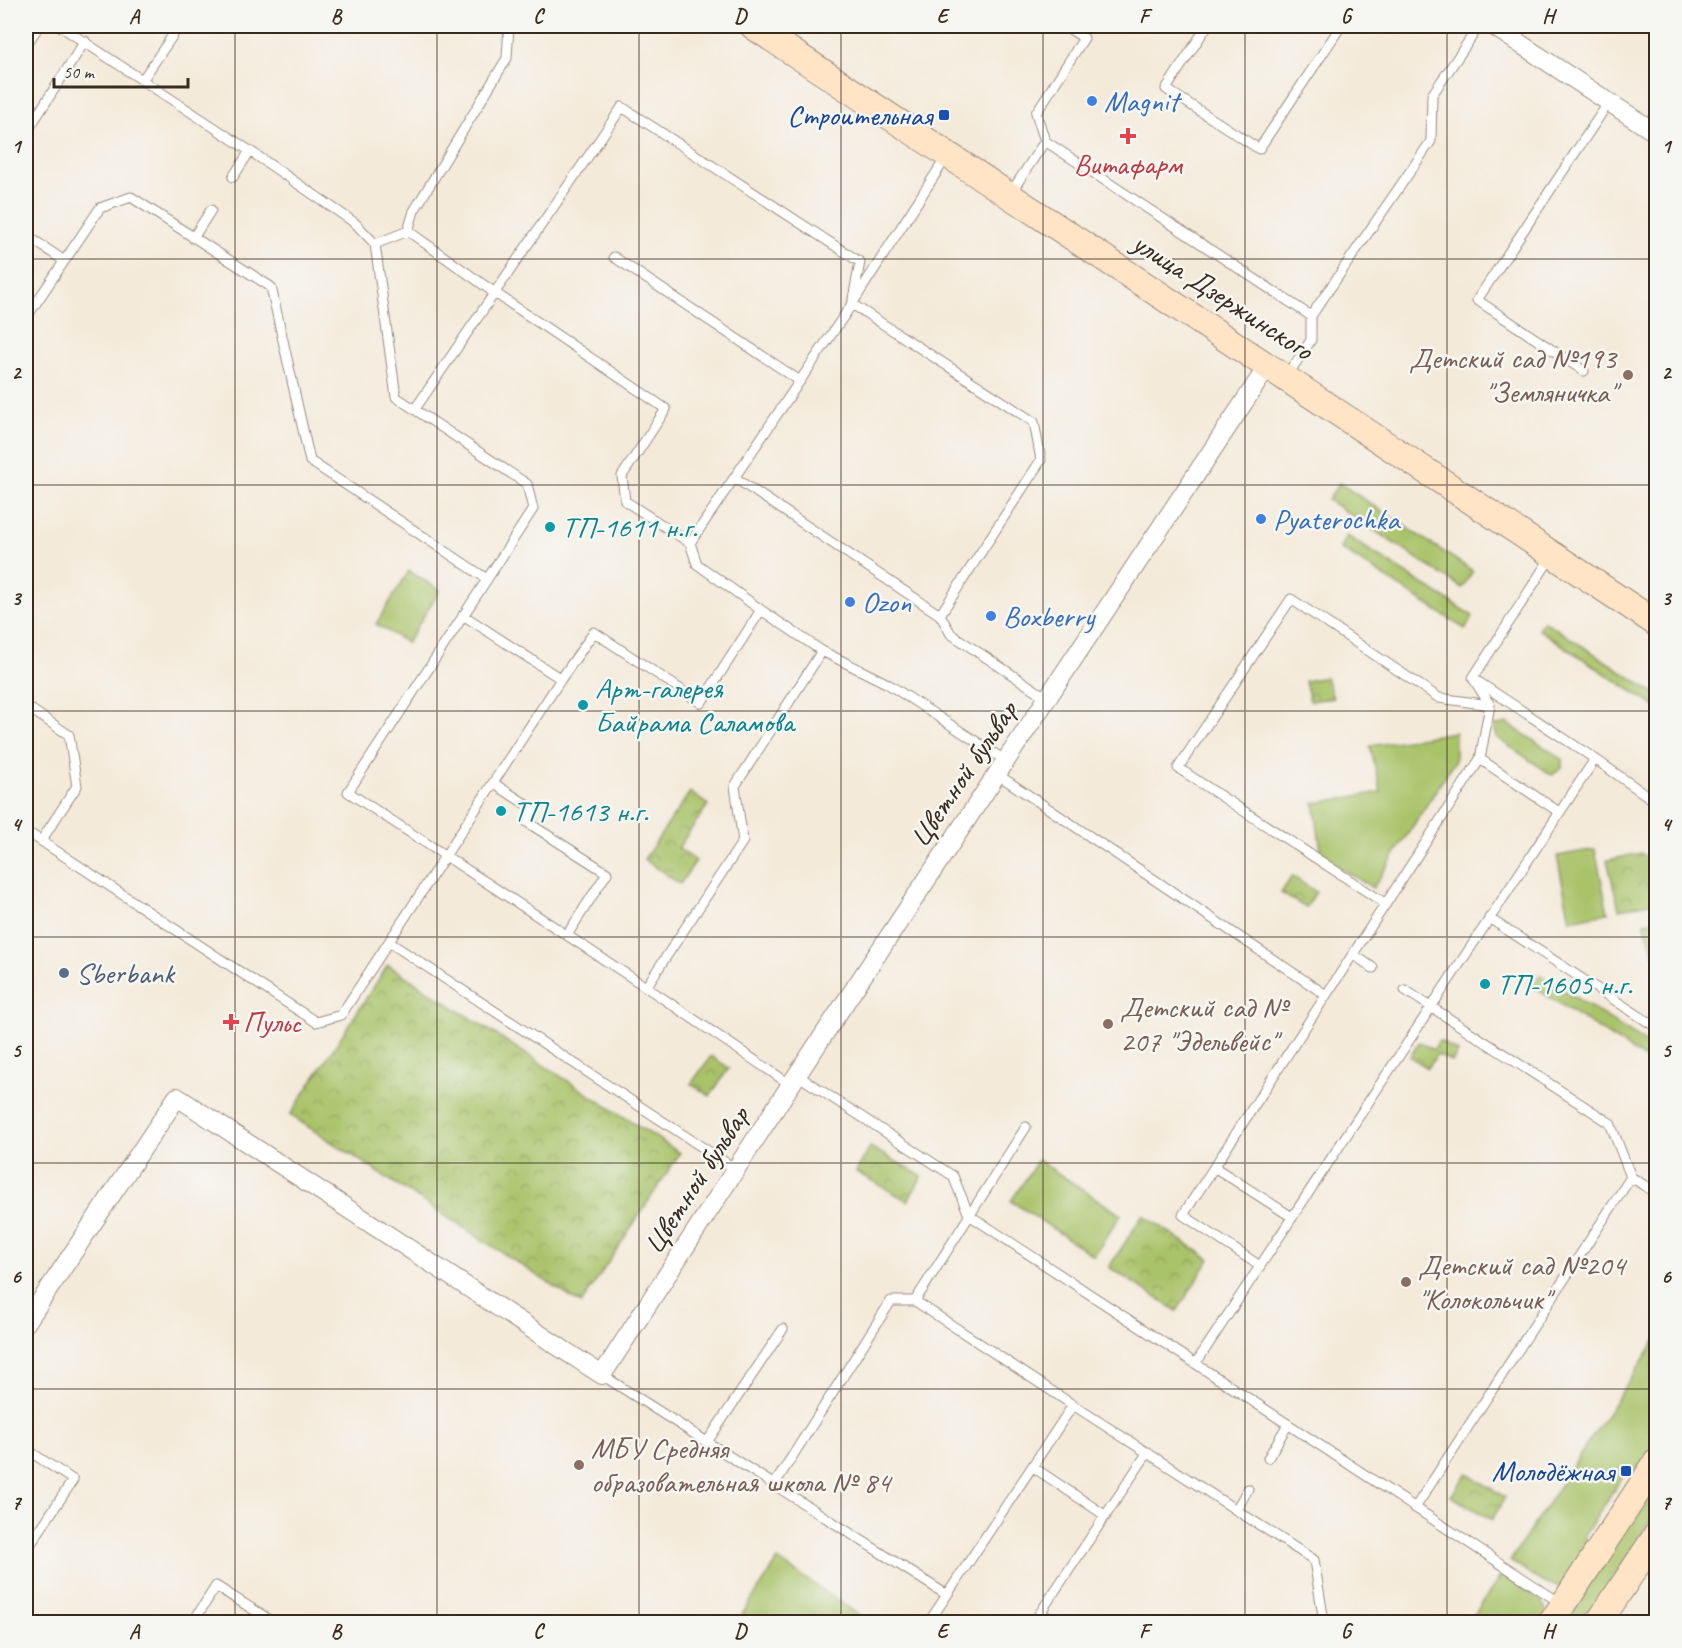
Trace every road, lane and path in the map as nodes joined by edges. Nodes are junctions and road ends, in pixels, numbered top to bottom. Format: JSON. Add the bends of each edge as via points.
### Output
{"nodes":[{"id":1,"x":39,"y":26,"type":"edge"},
{"id":2,"x":62,"y":26,"type":"edge"},
{"id":3,"x":179,"y":26,"type":"edge"},
{"id":4,"x":508,"y":26,"type":"edge"},
{"id":5,"x":1065,"y":26,"type":"edge"},
{"id":6,"x":1207,"y":26,"type":"edge"},
{"id":7,"x":1341,"y":26,"type":"edge"},
{"id":8,"x":1479,"y":26,"type":"edge"},
{"id":9,"x":1493,"y":26,"type":"edge"},
{"id":10,"x":767,"y":32,"type":"edge"},
{"id":11,"x":85,"y":42,"type":"junction"},
{"id":12,"x":26,"y":45,"type":"edge"},
{"id":13,"x":143,"y":79,"type":"junction"},
{"id":14,"x":1610,"y":102,"type":"junction"},
{"id":15,"x":28,"y":122,"type":"edge"},
{"id":16,"x":26,"y":133,"type":"edge"},
{"id":17,"x":1656,"y":133,"type":"edge"},
{"id":18,"x":1045,"y":141,"type":"junction"},
{"id":19,"x":250,"y":151,"type":"junction"},
{"id":20,"x":948,"y":154,"type":"junction"},
{"id":21,"x":233,"y":177,"type":"dead end"},
{"id":22,"x":1009,"y":195,"type":"junction"},
{"id":23,"x":212,"y":210,"type":"dead end"},
{"id":24,"x":408,"y":231,"type":"junction"},
{"id":25,"x":193,"y":238,"type":"junction"},
{"id":26,"x":35,"y":241,"type":"dead end"},
{"id":27,"x":375,"y":244,"type":"junction"},
{"id":28,"x":614,"y":257,"type":"dead end"},
{"id":29,"x":63,"y":260,"type":"junction"},
{"id":30,"x":495,"y":293,"type":"junction"},
{"id":31,"x":852,"y":304,"type":"junction"},
{"id":32,"x":1311,"y":316,"type":"junction"},
{"id":33,"x":26,"y":318,"type":"edge"},
{"id":34,"x":1277,"y":371,"type":"junction"},
{"id":35,"x":1584,"y":371,"type":"dead end"},
{"id":36,"x":800,"y":381,"type":"junction"},
{"id":37,"x":415,"y":409,"type":"junction"},
{"id":38,"x":735,"y":478,"type":"junction"},
{"id":39,"x":690,"y":543,"type":"junction"},
{"id":40,"x":1552,"y":555,"type":"junction"},
{"id":41,"x":487,"y":579,"type":"junction"},
{"id":42,"x":761,"y":610,"type":"junction"},
{"id":43,"x":463,"y":615,"type":"junction"},
{"id":44,"x":940,"y":615,"type":"junction"},
{"id":45,"x":1656,"y":623,"type":"edge"},
{"id":46,"x":822,"y":651,"type":"junction"},
{"id":47,"x":1473,"y":678,"type":"junction"},
{"id":48,"x":561,"y":679,"type":"junction"},
{"id":49,"x":1047,"y":698,"type":"junction"},
{"id":50,"x":1490,"y":705,"type":"junction"},
{"id":51,"x":26,"y":706,"type":"edge"},
{"id":52,"x":1480,"y":759,"type":"junction"},
{"id":53,"x":1595,"y":759,"type":"junction"},
{"id":54,"x":1002,"y":768,"type":"junction"},
{"id":55,"x":493,"y":783,"type":"junction"},
{"id":56,"x":1656,"y":802,"type":"edge"},
{"id":57,"x":1559,"y":812,"type":"junction"},
{"id":58,"x":26,"y":831,"type":"edge"},
{"id":59,"x":41,"y":842,"type":"junction"},
{"id":60,"x":446,"y":856,"type":"junction"},
{"id":61,"x":1386,"y":904,"type":"junction"},
{"id":62,"x":1489,"y":918,"type":"junction"},
{"id":63,"x":567,"y":935,"type":"junction"},
{"id":64,"x":389,"y":942,"type":"junction"},
{"id":65,"x":1353,"y":954,"type":"junction"},
{"id":66,"x":1373,"y":968,"type":"dead end"},
{"id":67,"x":646,"y":987,"type":"junction"},
{"id":68,"x":1405,"y":990,"type":"dead end"},
{"id":69,"x":1326,"y":995,"type":"junction"},
{"id":70,"x":1431,"y":1007,"type":"junction"},
{"id":71,"x":1656,"y":1027,"type":"edge"},
{"id":72,"x":794,"y":1080,"type":"junction"},
{"id":73,"x":1026,"y":1127,"type":"dead end"},
{"id":74,"x":1214,"y":1167,"type":"junction"},
{"id":75,"x":737,"y":1170,"type":"junction"},
{"id":76,"x":1631,"y":1177,"type":"junction"},
{"id":77,"x":1656,"y":1193,"type":"edge"},
{"id":78,"x":969,"y":1215,"type":"junction"},
{"id":79,"x":1292,"y":1217,"type":"junction"},
{"id":80,"x":1260,"y":1266,"type":"junction"},
{"id":81,"x":915,"y":1301,"type":"junction"},
{"id":82,"x":26,"y":1323,"type":"edge"},
{"id":83,"x":783,"y":1329,"type":"dead end"},
{"id":84,"x":1196,"y":1363,"type":"junction"},
{"id":85,"x":602,"y":1376,"type":"junction"},
{"id":86,"x":1072,"y":1405,"type":"junction"},
{"id":87,"x":1288,"y":1424,"type":"junction"},
{"id":88,"x":707,"y":1442,"type":"junction"},
{"id":89,"x":26,"y":1449,"type":"edge"},
{"id":90,"x":1148,"y":1452,"type":"junction"},
{"id":91,"x":1268,"y":1458,"type":"dead end"},
{"id":92,"x":1656,"y":1463,"type":"edge"},
{"id":93,"x":1033,"y":1467,"type":"junction"},
{"id":94,"x":774,"y":1485,"type":"junction"},
{"id":95,"x":1248,"y":1489,"type":"dead end"},
{"id":96,"x":1415,"y":1508,"type":"junction"},
{"id":97,"x":1236,"y":1510,"type":"junction"},
{"id":98,"x":1106,"y":1516,"type":"junction"},
{"id":99,"x":1656,"y":1536,"type":"edge"},
{"id":100,"x":26,"y":1551,"type":"edge"},
{"id":101,"x":947,"y":1595,"type":"junction"},
{"id":102,"x":1041,"y":1613,"type":"junction"},
{"id":103,"x":1558,"y":1614,"type":"edge"},
{"id":104,"x":193,"y":1623,"type":"edge"},
{"id":105,"x":273,"y":1623,"type":"edge"},
{"id":106,"x":929,"y":1623,"type":"edge"},
{"id":107,"x":1034,"y":1623,"type":"edge"},
{"id":108,"x":1056,"y":1623,"type":"edge"},
{"id":109,"x":1324,"y":1623,"type":"edge"},
{"id":110,"x":1599,"y":1623,"type":"edge"}],
"edges":[{"from":1,"to":12,"type":"lane"},
{"from":2,"to":11,"type":"lane"},
{"from":3,"to":13,"type":"lane"},
{"from":4,"to":24,"type":"lane","via":[[507,58],[414,212]]},
{"from":5,"to":18,"type":"lane","via":[[1084,38],[1036,112]]},
{"from":6,"to":7,"type":"lane","via":[[1166,89],[1259,149]]},
{"from":8,"to":32,"type":"lane","via":[[1432,95],[1431,141]]},
{"from":9,"to":14,"type":"street"},
{"from":10,"to":20,"type":"main road","name":"улица Дзержинского"},
{"from":11,"to":13,"type":"lane"},
{"from":11,"to":15,"type":"lane"},
{"from":13,"to":19,"type":"lane"},
{"from":14,"to":17,"type":"street"},
{"from":14,"to":35,"type":"lane","via":[[1477,300]]},
{"from":15,"to":16,"type":"lane"},
{"from":18,"to":22,"type":"lane"},
{"from":18,"to":32,"type":"lane"},
{"from":19,"to":21,"type":"lane"},
{"from":19,"to":27,"type":"lane","via":[[355,223]]},
{"from":20,"to":22,"type":"main road","name":"улица Дзержинского"},
{"from":20,"to":31,"type":"lane"},
{"from":22,"to":34,"type":"main road","name":"улица Дзержинского"},
{"from":23,"to":25,"type":"lane"},
{"from":24,"to":27,"type":"lane"},
{"from":24,"to":30,"type":"lane"},
{"from":25,"to":29,"type":"lane","via":[[131,197],[100,208]]},
{"from":25,"to":41,"type":"lane","via":[[271,287],[310,461]]},
{"from":26,"to":29,"type":"lane"},
{"from":27,"to":37,"type":"lane","via":[[396,397]]},
{"from":28,"to":36,"type":"lane"},
{"from":29,"to":33,"type":"lane"},
{"from":30,"to":31,"type":"lane","via":[[622,107],[860,262]]},
{"from":30,"to":37,"type":"lane"},
{"from":30,"to":39,"type":"lane","via":[[666,409],[622,476],[625,501]]},
{"from":31,"to":36,"type":"lane"},
{"from":31,"to":44,"type":"lane","via":[[1034,422],[1041,460]]},
{"from":32,"to":34,"type":"lane","via":[[1311,340]]},
{"from":34,"to":40,"type":"main road","name":"улица Дзержинского"},
{"from":34,"to":49,"type":"street","name":"Цветной бульвар"},
{"from":36,"to":38,"type":"lane"},
{"from":37,"to":41,"type":"lane","via":[[527,484],[533,508]]},
{"from":38,"to":39,"type":"lane"},
{"from":38,"to":44,"type":"lane"},
{"from":39,"to":42,"type":"lane","via":[[698,564]]},
{"from":40,"to":45,"type":"main road","name":"улица Дзержинского"},
{"from":40,"to":47,"type":"lane"},
{"from":41,"to":43,"type":"lane"},
{"from":42,"to":46,"type":"lane"},
{"from":42,"to":48,"type":"lane","via":[[701,703],[594,632]]},
{"from":43,"to":48,"type":"lane"},
{"from":43,"to":60,"type":"lane","via":[[348,792]]},
{"from":44,"to":49,"type":"lane","via":[[951,634]]},
{"from":46,"to":54,"type":"lane","via":[[888,684]]},
{"from":46,"to":67,"type":"lane","via":[[735,786],[743,841]]},
{"from":47,"to":50,"type":"lane"},
{"from":47,"to":53,"type":"lane"},
{"from":48,"to":55,"type":"lane"},
{"from":49,"to":54,"type":"street","name":"Цветной бульвар"},
{"from":50,"to":52,"type":"lane"},
{"from":50,"to":61,"type":"lane","via":[[1439,698],[1291,599],[1178,768]]},
{"from":51,"to":59,"type":"lane","via":[[69,735],[77,786]]},
{"from":52,"to":57,"type":"lane"},
{"from":52,"to":61,"type":"lane"},
{"from":53,"to":56,"type":"lane"},
{"from":53,"to":57,"type":"lane"},
{"from":54,"to":69,"type":"lane"},
{"from":54,"to":72,"type":"street","name":"Цветной бульвар"},
{"from":55,"to":60,"type":"lane"},
{"from":55,"to":63,"type":"lane","via":[[535,810],[527,822],[607,873]]},
{"from":57,"to":62,"type":"lane"},
{"from":58,"to":59,"type":"lane"},
{"from":59,"to":64,"type":"lane","via":[[316,1022],[341,1015]]},
{"from":60,"to":63,"type":"lane"},
{"from":60,"to":64,"type":"lane"},
{"from":61,"to":65,"type":"lane"},
{"from":62,"to":70,"type":"lane"},
{"from":62,"to":71,"type":"lane"},
{"from":63,"to":67,"type":"lane"},
{"from":64,"to":75,"type":"lane"},
{"from":65,"to":66,"type":"lane"},
{"from":65,"to":69,"type":"lane"},
{"from":67,"to":72,"type":"lane"},
{"from":68,"to":70,"type":"lane"},
{"from":69,"to":74,"type":"lane"},
{"from":70,"to":76,"type":"lane","via":[[1610,1123]]},
{"from":70,"to":79,"type":"lane"},
{"from":72,"to":75,"type":"street","name":"Цветной бульвар"},
{"from":72,"to":78,"type":"lane","via":[[953,1176]]},
{"from":73,"to":78,"type":"lane"},
{"from":74,"to":79,"type":"lane"},
{"from":74,"to":80,"type":"lane","via":[[1183,1215]]},
{"from":75,"to":85,"type":"street","name":"Цветной бульвар"},
{"from":76,"to":77,"type":"lane"},
{"from":76,"to":96,"type":"lane"},
{"from":78,"to":81,"type":"lane"},
{"from":78,"to":84,"type":"lane"},
{"from":79,"to":80,"type":"lane"},
{"from":80,"to":84,"type":"lane"},
{"from":81,"to":86,"type":"lane"},
{"from":81,"to":94,"type":"lane","via":[[891,1301]]},
{"from":82,"to":85,"type":"street","via":[[177,1097]]},
{"from":83,"to":88,"type":"lane"},
{"from":84,"to":87,"type":"lane"},
{"from":85,"to":88,"type":"lane"},
{"from":86,"to":90,"type":"lane"},
{"from":86,"to":93,"type":"lane"},
{"from":87,"to":91,"type":"lane"},
{"from":87,"to":96,"type":"lane"},
{"from":88,"to":94,"type":"lane"},
{"from":89,"to":100,"type":"lane","via":[[73,1480]]},
{"from":90,"to":97,"type":"lane"},
{"from":90,"to":98,"type":"lane"},
{"from":92,"to":103,"type":"main road"},
{"from":93,"to":98,"type":"lane"},
{"from":93,"to":101,"type":"lane"},
{"from":94,"to":101,"type":"lane"},
{"from":95,"to":97,"type":"lane"},
{"from":96,"to":103,"type":"lane"},
{"from":97,"to":109,"type":"lane","via":[[1314,1560]]},
{"from":98,"to":102,"type":"lane"},
{"from":99,"to":110,"type":"main road"},
{"from":101,"to":106,"type":"lane"},
{"from":102,"to":107,"type":"lane"},
{"from":102,"to":108,"type":"lane"},
{"from":104,"to":105,"type":"lane","via":[[216,1586]]}]}
